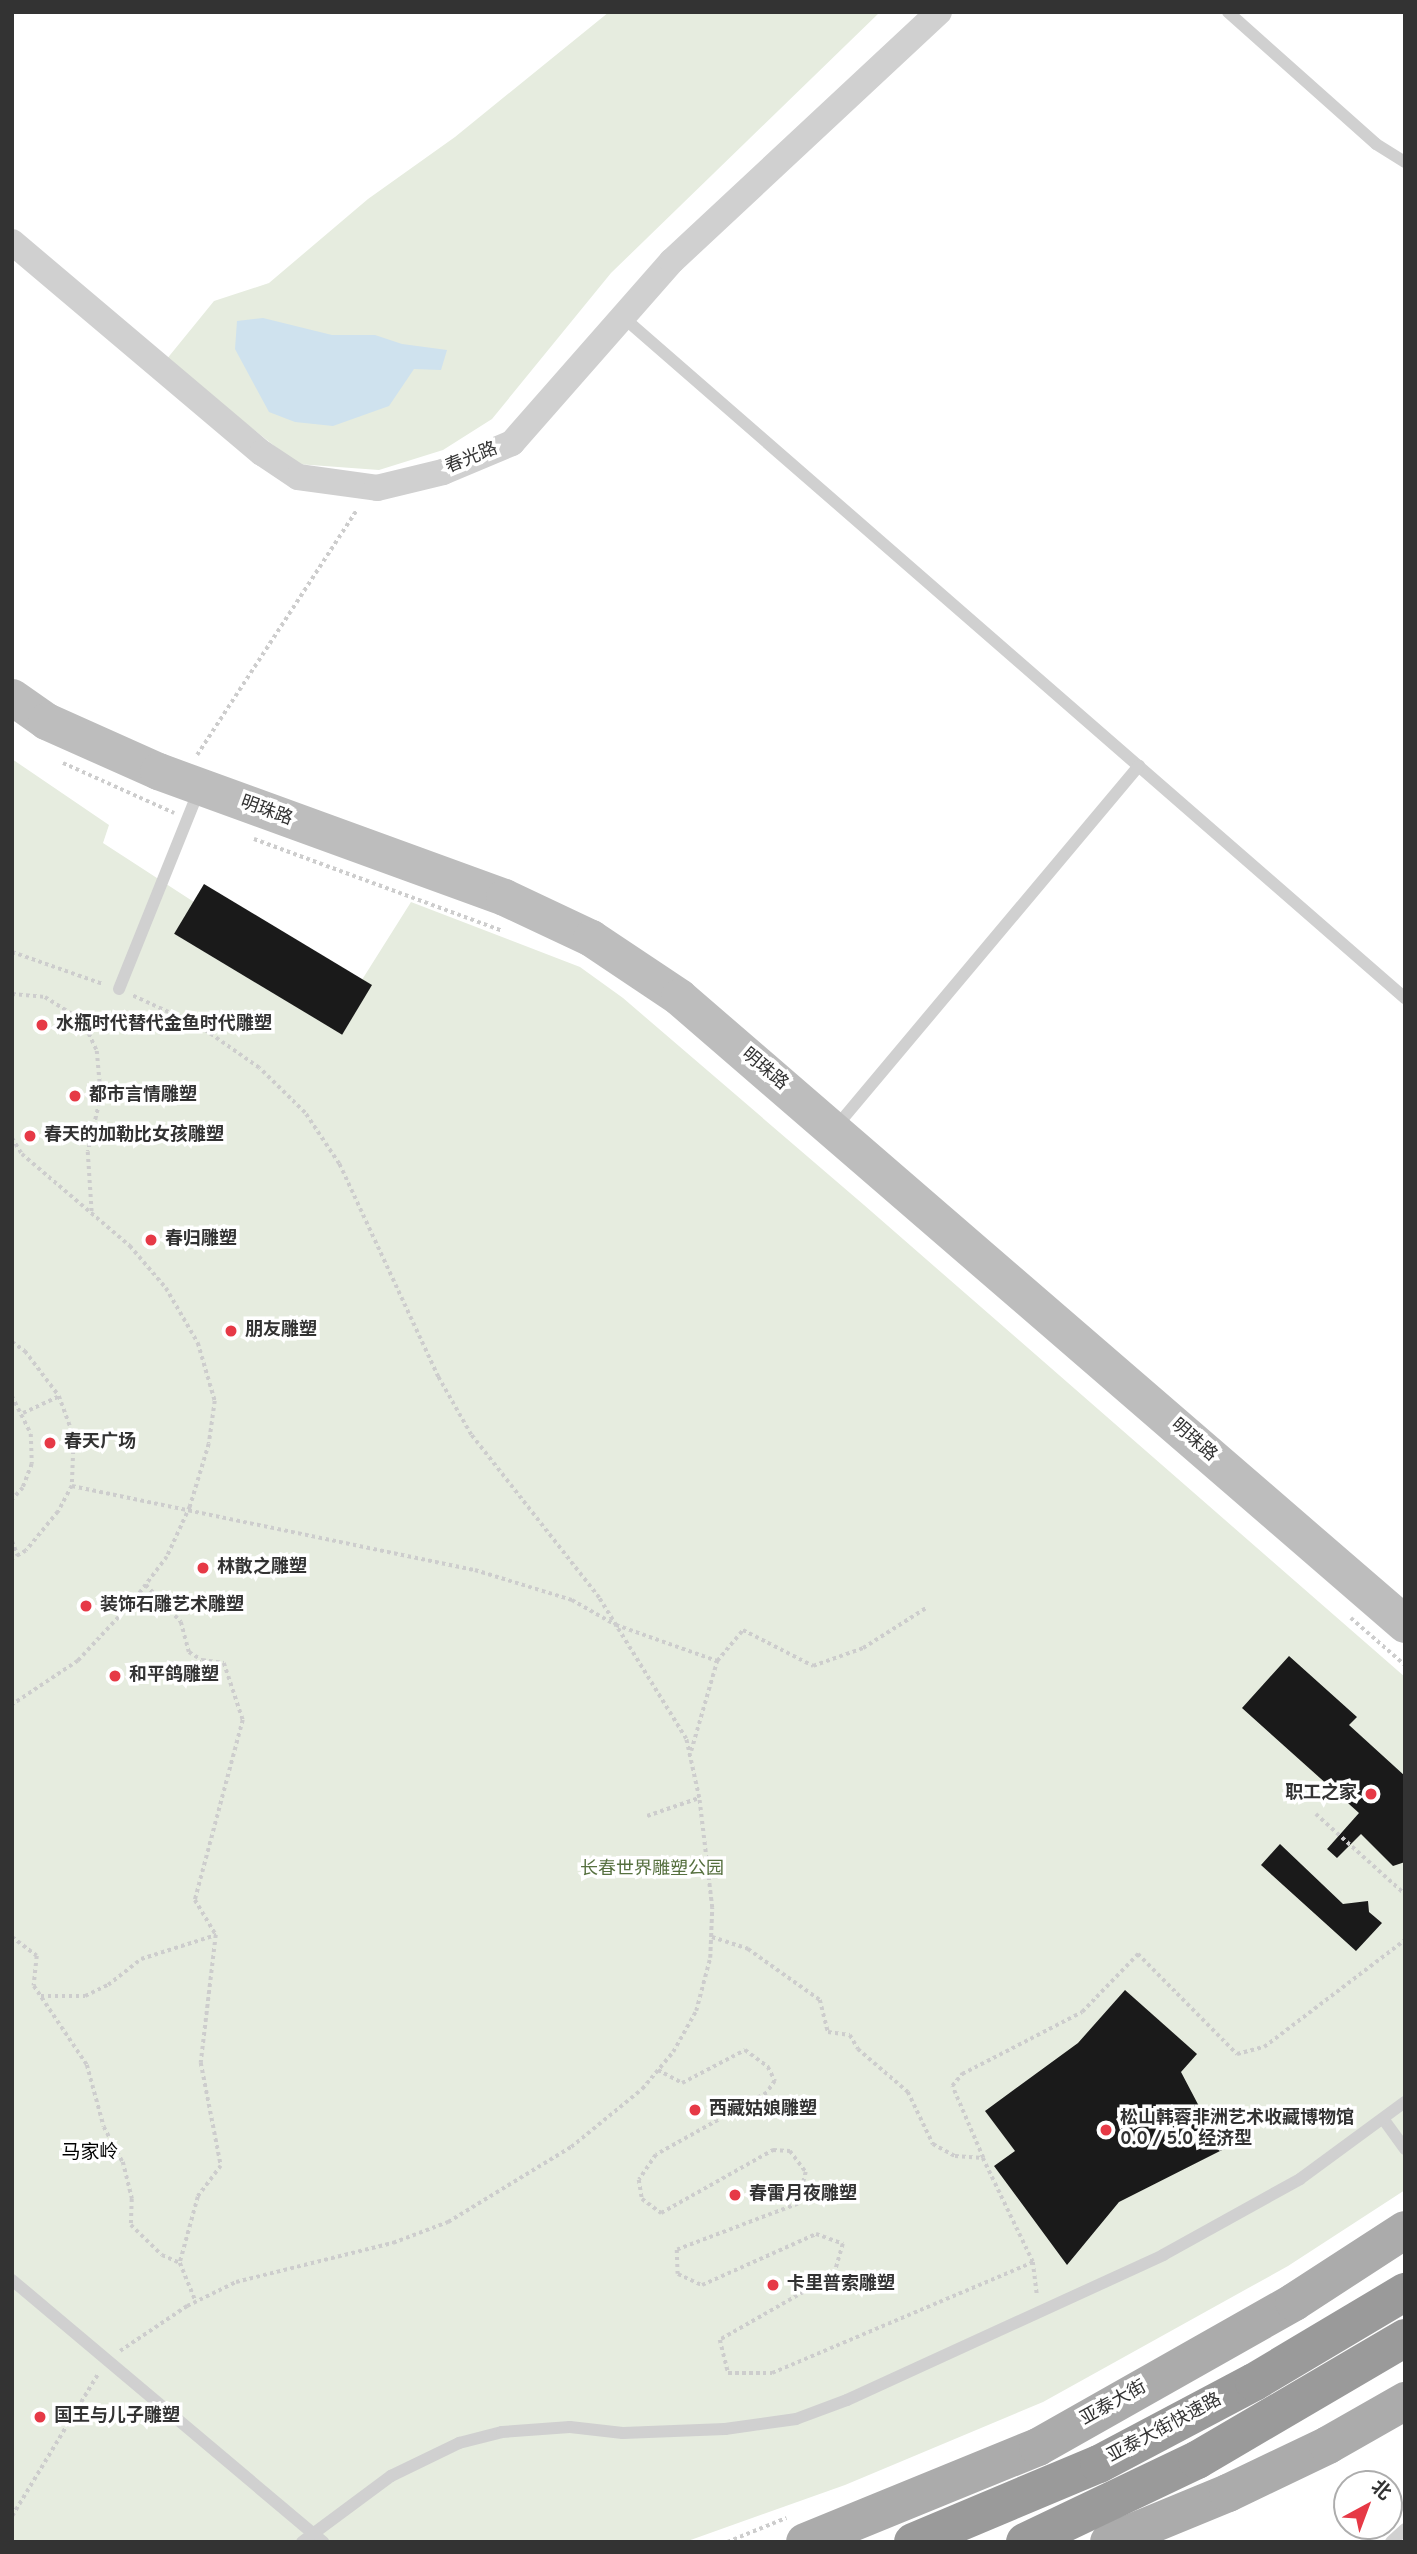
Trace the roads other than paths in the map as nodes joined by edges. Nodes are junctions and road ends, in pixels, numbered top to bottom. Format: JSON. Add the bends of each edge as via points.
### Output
{"nodes":[{"id":1,"x":939,"y":12,"type":"edge"},
{"id":2,"x":1228,"y":12,"type":"edge"},
{"id":3,"x":1405,"y":162,"type":"edge"},
{"id":4,"x":12,"y":242,"type":"edge"},
{"id":5,"x":624,"y":318,"type":"junction"},
{"id":6,"x":12,"y":697,"type":"edge"},
{"id":7,"x":1139,"y":766,"type":"junction"},
{"id":8,"x":193,"y":790,"type":"junction"},
{"id":9,"x":119,"y":989,"type":"road end"},
{"id":10,"x":1405,"y":998,"type":"edge"},
{"id":11,"x":834,"y":1129,"type":"junction"},
{"id":12,"x":1405,"y":1624,"type":"edge"},
{"id":13,"x":1405,"y":2102,"type":"edge"},
{"id":14,"x":1384,"y":2120,"type":"junction"},
{"id":15,"x":1405,"y":2149,"type":"edge"},
{"id":16,"x":1405,"y":2230,"type":"edge"},
{"id":17,"x":12,"y":2280,"type":"edge"},
{"id":18,"x":1405,"y":2292,"type":"edge"},
{"id":19,"x":1405,"y":2339,"type":"edge"},
{"id":20,"x":1405,"y":2400,"type":"edge"},
{"id":21,"x":797,"y":2529,"type":"edge"},
{"id":22,"x":1405,"y":2529,"type":"edge"},
{"id":23,"x":312,"y":2539,"type":"edge"},
{"id":24,"x":913,"y":2542,"type":"edge"},
{"id":25,"x":1024,"y":2542,"type":"edge"},
{"id":26,"x":1109,"y":2542,"type":"edge"},
{"id":27,"x":1391,"y":2542,"type":"edge"}],
"edges":[{"from":1,"to":5,"type":"street","name":"春光路","via":[[672,261]]},
{"from":2,"to":3,"type":"lane","via":[[1376,144]]},
{"from":4,"to":5,"type":"street","name":"春光路","via":[[262,453],[298,477],[372,488],[443,472],[512,443]]},
{"from":5,"to":7,"type":"lane"},
{"from":6,"to":8,"type":"street","name":"明珠路","via":[[46,721]]},
{"from":7,"to":10,"type":"lane"},
{"from":7,"to":11,"type":"lane"},
{"from":8,"to":9,"type":"lane"},
{"from":8,"to":11,"type":"street","name":"明珠路","via":[[504,897],[591,939],[679,997]]},
{"from":11,"to":12,"type":"street","name":"明珠路"},
{"from":13,"to":14,"type":"lane"},
{"from":14,"to":15,"type":"lane"},
{"from":14,"to":23,"type":"lane","via":[[1300,2179],[1163,2255],[1040,2314],[796,2419],[725,2430],[623,2433],[570,2427],[502,2432],[459,2443],[391,2476]]},
{"from":16,"to":21,"type":"main road","name":"亚泰大街","via":[[1294,2302],[1038,2447]]},
{"from":17,"to":23,"type":"lane"},
{"from":18,"to":24,"type":"highway","name":"亚泰大街快速路","via":[[1254,2382],[1098,2464]]},
{"from":19,"to":25,"type":"highway","via":[[1197,2460]]},
{"from":20,"to":26,"type":"main road","via":[[1328,2445],[1228,2493]]},
{"from":22,"to":27,"type":"lane"}]}
